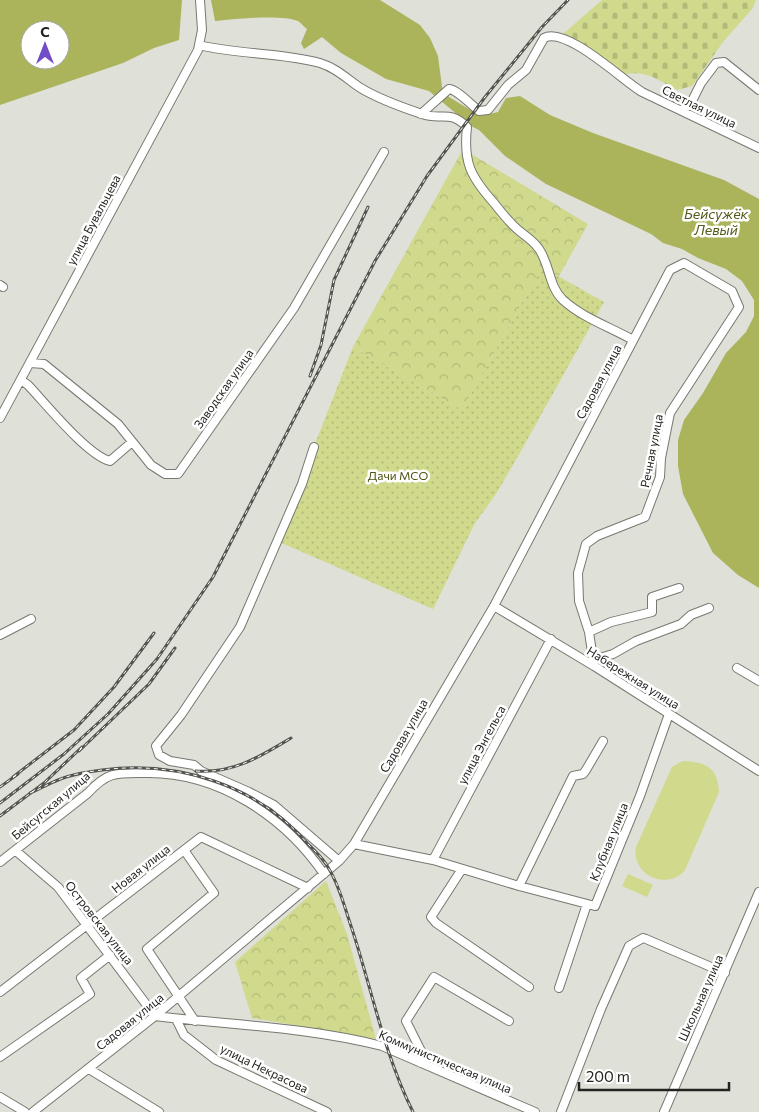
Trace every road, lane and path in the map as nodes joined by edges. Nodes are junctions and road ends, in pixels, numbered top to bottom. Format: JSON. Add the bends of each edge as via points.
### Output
{"nodes":[{"id":1,"x":200,"y":0,"type":"edge"},
{"id":2,"x":199,"y":45,"type":"junction"},
{"id":3,"x":759,"y":90,"type":"edge"},
{"id":4,"x":682,"y":110,"type":"junction"},
{"id":5,"x":421,"y":114,"type":"junction"},
{"id":6,"x":759,"y":148,"type":"edge"},
{"id":7,"x":384,"y":152,"type":"dead end"},
{"id":8,"x":739,"y":307,"type":"joint"},
{"id":9,"x":633,"y":340,"type":"junction"},
{"id":10,"x":30,"y":363,"type":"junction"},
{"id":11,"x":21,"y":380,"type":"junction"},
{"id":12,"x":2,"y":409,"type":"edge"},
{"id":13,"x":0,"y":418,"type":"edge"},
{"id":14,"x":132,"y":442,"type":"junction"},
{"id":15,"x":314,"y":447,"type":"dead end"},
{"id":16,"x":678,"y":588,"type":"dead end"},
{"id":17,"x":494,"y":606,"type":"junction"},
{"id":18,"x":709,"y":608,"type":"dead end"},
{"id":19,"x":32,"y":619,"type":"dead end"},
{"id":20,"x":589,"y":632,"type":"junction"},
{"id":21,"x":0,"y":635,"type":"edge"},
{"id":22,"x":551,"y":639,"type":"junction"},
{"id":23,"x":594,"y":663,"type":"junction"},
{"id":24,"x":737,"y":668,"type":"dead end"},
{"id":25,"x":759,"y":681,"type":"edge"},
{"id":26,"x":669,"y":714,"type":"junction"},
{"id":27,"x":603,"y":742,"type":"dead end"},
{"id":28,"x":759,"y":770,"type":"edge"},
{"id":29,"x":354,"y":844,"type":"junction"},
{"id":30,"x":184,"y":850,"type":"junction"},
{"id":31,"x":16,"y":851,"type":"junction"},
{"id":32,"x":433,"y":860,"type":"junction"},
{"id":33,"x":0,"y":862,"type":"edge"},
{"id":34,"x":339,"y":862,"type":"junction"},
{"id":35,"x":462,"y":869,"type":"junction"},
{"id":36,"x":324,"y":874,"type":"junction"},
{"id":37,"x":519,"y":886,"type":"junction"},
{"id":38,"x":308,"y":888,"type":"junction"},
{"id":39,"x":759,"y":892,"type":"edge"},
{"id":40,"x":587,"y":904,"type":"junction"},
{"id":41,"x":87,"y":925,"type":"junction"},
{"id":42,"x":110,"y":955,"type":"junction"},
{"id":43,"x":725,"y":973,"type":"junction"},
{"id":44,"x":529,"y":987,"type":"dead end"},
{"id":45,"x":559,"y":988,"type":"dead end"},
{"id":46,"x":0,"y":992,"type":"edge"},
{"id":47,"x":178,"y":997,"type":"junction"},
{"id":48,"x":155,"y":1016,"type":"junction"},
{"id":49,"x":176,"y":1019,"type":"junction"},
{"id":50,"x":195,"y":1021,"type":"junction"},
{"id":51,"x":509,"y":1021,"type":"dead end"},
{"id":52,"x":0,"y":1057,"type":"edge"},
{"id":53,"x":421,"y":1063,"type":"junction"},
{"id":54,"x":89,"y":1069,"type":"junction"},
{"id":55,"x":0,"y":1096,"type":"edge"},
{"id":56,"x":25,"y":1112,"type":"edge"},
{"id":57,"x":33,"y":1112,"type":"edge"},
{"id":58,"x":158,"y":1112,"type":"edge"},
{"id":59,"x":327,"y":1112,"type":"edge"},
{"id":60,"x":535,"y":1112,"type":"edge"},
{"id":61,"x":561,"y":1112,"type":"edge"},
{"id":62,"x":664,"y":1112,"type":"edge"}],
"edges":[{"from":1,"to":2,"type":"street","name":"улица Бувальцева","via":[[202,30]]},
{"from":2,"to":5,"type":"street","via":[[320,63],[334,68],[373,94]]},
{"from":2,"to":10,"type":"street","name":"улица Бувальцева"},
{"from":3,"to":4,"type":"street","via":[[724,62],[716,63],[690,105]]},
{"from":4,"to":5,"type":"street","name":"Светлая улица","via":[[630,84],[573,42],[551,36],[544,38],[526,70],[488,110],[479,111],[459,93],[449,89]]},
{"from":4,"to":6,"type":"street","name":"Светлая улица"},
{"from":5,"to":9,"type":"street","via":[[458,118],[467,127],[468,158],[473,177],[517,229],[541,251],[558,295],[590,319]]},
{"from":7,"to":14,"type":"street","name":"Заводская улица","via":[[294,308],[178,474],[165,474],[151,465]]},
{"from":8,"to":9,"type":"street","name":"Садовая улица","via":[[732,291],[684,263],[670,270]]},
{"from":8,"to":20,"type":"street","name":"Речная улица","via":[[670,413],[660,477],[645,518],[597,536],[586,544],[578,573],[579,601]]},
{"from":9,"to":17,"type":"street","name":"Садовая улица"},
{"from":10,"to":11,"type":"street","name":"улица Бувальцева"},
{"from":10,"to":14,"type":"street","name":"Заводская улица","via":[[44,364],[118,424]]},
{"from":11,"to":12,"type":"street","name":"улица Бувальцева"},
{"from":11,"to":14,"type":"street","via":[[101,458],[110,461]]},
{"from":12,"to":13,"type":"street","name":"улица Бувальцева"},
{"from":15,"to":34,"type":"street","via":[[302,484],[240,627],[181,715],[156,746],[159,755],[170,761],[194,765],[201,772],[274,806]]},
{"from":16,"to":20,"type":"street","via":[[652,597],[652,612],[611,622]]},
{"from":17,"to":22,"type":"street","name":"Набережная улица"},
{"from":17,"to":29,"type":"street","name":"Садовая улица"},
{"from":18,"to":23,"type":"street"},
{"from":19,"to":21,"type":"street"},
{"from":20,"to":23,"type":"street","name":"Речная улица"},
{"from":22,"to":23,"type":"street","name":"Набережная улица"},
{"from":22,"to":32,"type":"street","name":"улица Энгельса"},
{"from":23,"to":26,"type":"street","name":"Набережная улица"},
{"from":24,"to":25,"type":"street"},
{"from":26,"to":28,"type":"street","name":"Набережная улица"},
{"from":26,"to":40,"type":"street","name":"Клубная улица","via":[[595,906]]},
{"from":27,"to":37,"type":"street","via":[[583,774],[573,776]]},
{"from":29,"to":32,"type":"street"},
{"from":29,"to":34,"type":"street","name":"Садовая улица"},
{"from":30,"to":38,"type":"street","name":"Новая улица","via":[[201,837]]},
{"from":30,"to":41,"type":"street","name":"Новая улица"},
{"from":30,"to":47,"type":"street","via":[[214,894],[147,949]]},
{"from":31,"to":33,"type":"street","name":"Бейсугская улица"},
{"from":31,"to":36,"type":"street","name":"Бейсугская улица","via":[[88,793],[99,780],[120,773],[178,774],[205,781],[278,822],[300,842]]},
{"from":31,"to":41,"type":"street","name":"Островская улица","via":[[58,887]]},
{"from":32,"to":35,"type":"street"},
{"from":34,"to":36,"type":"street","name":"Садовая улица"},
{"from":35,"to":37,"type":"street"},
{"from":35,"to":44,"type":"street","via":[[431,917]]},
{"from":36,"to":38,"type":"street","name":"Садовая улица"},
{"from":37,"to":40,"type":"street"},
{"from":38,"to":47,"type":"street","name":"Садовая улица"},
{"from":39,"to":43,"type":"street","name":"Школьная улица"},
{"from":40,"to":45,"type":"street"},
{"from":41,"to":42,"type":"street","name":"Островская улица"},
{"from":41,"to":46,"type":"street","name":"Новая улица"},
{"from":42,"to":48,"type":"street","name":"Островская улица"},
{"from":42,"to":52,"type":"street","via":[[81,978],[90,994]]},
{"from":43,"to":61,"type":"street","via":[[643,938],[629,946]]},
{"from":43,"to":62,"type":"street","name":"Школьная улица"},
{"from":47,"to":48,"type":"street","name":"Садовая улица"},
{"from":47,"to":50,"type":"street"},
{"from":48,"to":49,"type":"street","name":"Коммунистическая улица"},
{"from":48,"to":54,"type":"street","name":"Садовая улица"},
{"from":49,"to":50,"type":"street","name":"Коммунистическая улица"},
{"from":49,"to":59,"type":"street","name":"улица Некрасова","via":[[184,1035],[216,1060]]},
{"from":50,"to":53,"type":"street","name":"Коммунистическая улица","via":[[359,1040]]},
{"from":51,"to":53,"type":"street","via":[[434,977],[406,1021],[423,1055]]},
{"from":53,"to":60,"type":"street","name":"Коммунистическая улица"},
{"from":54,"to":57,"type":"street","name":"Садовая улица"},
{"from":54,"to":58,"type":"street"},
{"from":55,"to":56,"type":"street"}]}
